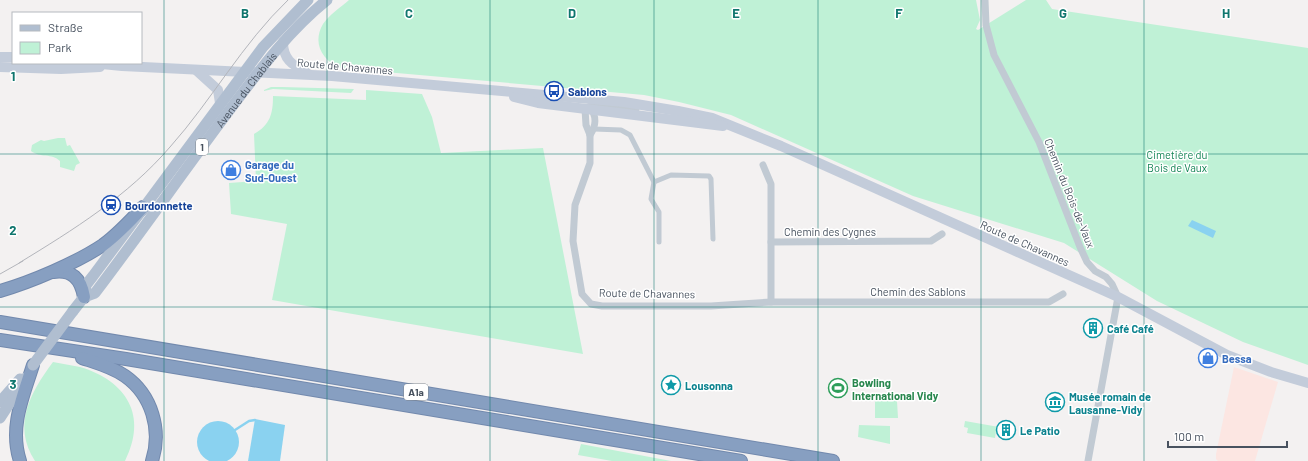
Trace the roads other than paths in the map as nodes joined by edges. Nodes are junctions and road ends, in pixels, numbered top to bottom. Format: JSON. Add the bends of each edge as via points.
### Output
{"nodes":[{"id":1,"x":308,"y":0,"type":"edge"},
{"id":2,"x":327,"y":0,"type":"edge"},
{"id":3,"x":985,"y":0,"type":"edge"},
{"id":4,"x":283,"y":42,"type":"junction"},
{"id":5,"x":0,"y":57,"type":"edge"},
{"id":6,"x":12,"y":57,"type":"edge"},
{"id":7,"x":102,"y":64,"type":"edge"},
{"id":8,"x":122,"y":66,"type":"junction"},
{"id":9,"x":0,"y":68,"type":"edge"},
{"id":10,"x":196,"y":70,"type":"junction"},
{"id":11,"x":244,"y":71,"type":"junction"},
{"id":12,"x":259,"y":71,"type":"junction"},
{"id":13,"x":309,"y":74,"type":"junction"},
{"id":14,"x":537,"y":99,"type":"junction"},
{"id":15,"x":220,"y":104,"type":"junction"},
{"id":16,"x":678,"y":110,"type":"junction"},
{"id":17,"x":589,"y":113,"type":"junction"},
{"id":18,"x":731,"y":127,"type":"junction"},
{"id":19,"x":592,"y":132,"type":"junction"},
{"id":20,"x":763,"y":165,"type":"dead end"},
{"id":21,"x":654,"y":182,"type":"junction"},
{"id":22,"x":143,"y":207,"type":"junction"},
{"id":23,"x":942,"y":234,"type":"dead end"},
{"id":24,"x":713,"y":239,"type":"dead end"},
{"id":25,"x":659,"y":242,"type":"dead end"},
{"id":26,"x":771,"y":242,"type":"junction"},
{"id":27,"x":44,"y":274,"type":"junction"},
{"id":28,"x":0,"y":291,"type":"edge"},
{"id":29,"x":1063,"y":294,"type":"dead end"},
{"id":30,"x":84,"y":297,"type":"junction"},
{"id":31,"x":1118,"y":297,"type":"junction"},
{"id":32,"x":772,"y":302,"type":"junction"},
{"id":33,"x":0,"y":322,"type":"edge"},
{"id":34,"x":0,"y":340,"type":"edge"},
{"id":35,"x":38,"y":346,"type":"junction"},
{"id":36,"x":33,"y":366,"type":"junction"},
{"id":37,"x":1308,"y":383,"type":"edge"},
{"id":38,"x":0,"y":402,"type":"edge"},
{"id":39,"x":0,"y":418,"type":"edge"},
{"id":40,"x":20,"y":461,"type":"edge"},
{"id":41,"x":152,"y":461,"type":"edge"},
{"id":42,"x":741,"y":461,"type":"edge"},
{"id":43,"x":833,"y":461,"type":"edge"},
{"id":44,"x":1088,"y":461,"type":"edge"}],
"edges":[{"from":1,"to":11,"type":"main road","name":"Avenue du Chablais","number":"1","via":[[277,30]]},
{"from":2,"to":4,"type":"main road","name":"Avenue du Chablais","number":"1"},
{"from":3,"to":31,"type":"street","name":"Chemin du Bois-de-Vaux","via":[[986,25],[994,55],[1039,142],[1087,262],[1095,271],[1106,277]]},
{"from":4,"to":12,"type":"main road","name":"Avenue du Chablais","number":"1"},
{"from":4,"to":13,"type":"main road","via":[[289,62]]},
{"from":5,"to":6,"type":"main road"},
{"from":7,"to":8,"type":"main road","name":"Route de Chavannes"},
{"from":8,"to":9,"type":"main road","name":"Route de Chavannes"},
{"from":8,"to":10,"type":"main road","name":"Route de Chavannes"},
{"from":10,"to":11,"type":"main road","name":"Route de Chavannes"},
{"from":10,"to":15,"type":"main road","via":[[218,90]]},
{"from":11,"to":12,"type":"main road","name":"Route de Chavannes"},
{"from":11,"to":15,"type":"main road","name":"Avenue du Chablais","number":"1"},
{"from":12,"to":13,"type":"main road","name":"Route de Chavannes"},
{"from":12,"to":30,"type":"main road","name":"Avenue du Chablais","number":"1","via":[[95,293]]},
{"from":13,"to":14,"type":"main road","name":"Route de Chavannes","via":[[493,91]]},
{"from":14,"to":16,"type":"main road","name":"Route de Chavannes","via":[[624,102]]},
{"from":14,"to":17,"type":"main road","name":"Route de Chavannes"},
{"from":15,"to":22,"type":"main road","name":"Avenue du Chablais","number":"1"},
{"from":16,"to":17,"type":"street","name":"Route de Chavannes","via":[[659,112],[595,104]]},
{"from":16,"to":18,"type":"main road","name":"Route de Chavannes","via":[[712,118]]},
{"from":17,"to":18,"type":"main road","name":"Route de Chavannes","via":[[605,112]]},
{"from":17,"to":19,"type":"street","name":"Route de Chavannes"},
{"from":18,"to":31,"type":"main road","name":"Route de Chavannes","via":[[781,146]]},
{"from":19,"to":21,"type":"street","via":[[621,130],[630,135]]},
{"from":19,"to":32,"type":"street","name":"Route de Chavannes","via":[[590,163],[575,205],[572,230],[579,282],[586,301],[602,306],[697,306]]},
{"from":20,"to":26,"type":"street","name":"Chemin des Cygnes","via":[[771,184]]},
{"from":21,"to":24,"type":"street","via":[[671,175],[709,176],[712,180]]},
{"from":21,"to":25,"type":"street","via":[[651,199],[659,212]]},
{"from":22,"to":27,"type":"highway","via":[[104,244]]},
{"from":22,"to":30,"type":"main road","name":"Avenue du Chablais","number":"1","via":[[86,286]]},
{"from":23,"to":26,"type":"street","name":"Chemin des Cygnes","via":[[931,241]]},
{"from":26,"to":32,"type":"street"},
{"from":27,"to":28,"type":"highway"},
{"from":27,"to":30,"type":"highway","via":[[61,271],[73,274],[82,286]]},
{"from":29,"to":32,"type":"street","name":"Chemin des Sablons","via":[[1049,302]]},
{"from":30,"to":36,"type":"main road","name":"Avenue du Chablais","number":"1","bridge":true},
{"from":31,"to":37,"type":"main road","name":"Route de Chavannes","via":[[1228,354],[1264,370]]},
{"from":31,"to":44,"type":"street"},
{"from":33,"to":43,"type":"highway","number":"A1a"},
{"from":34,"to":35,"type":"highway","number":"A1a"},
{"from":35,"to":41,"type":"highway","via":[[101,364],[132,381],[145,397],[154,419],[156,442]]},
{"from":35,"to":42,"type":"highway","number":"A1a"},
{"from":36,"to":38,"type":"main road","number":"1"},
{"from":36,"to":39,"type":"main road","number":"1"},
{"from":36,"to":40,"type":"highway","via":[[16,423]]}]}
